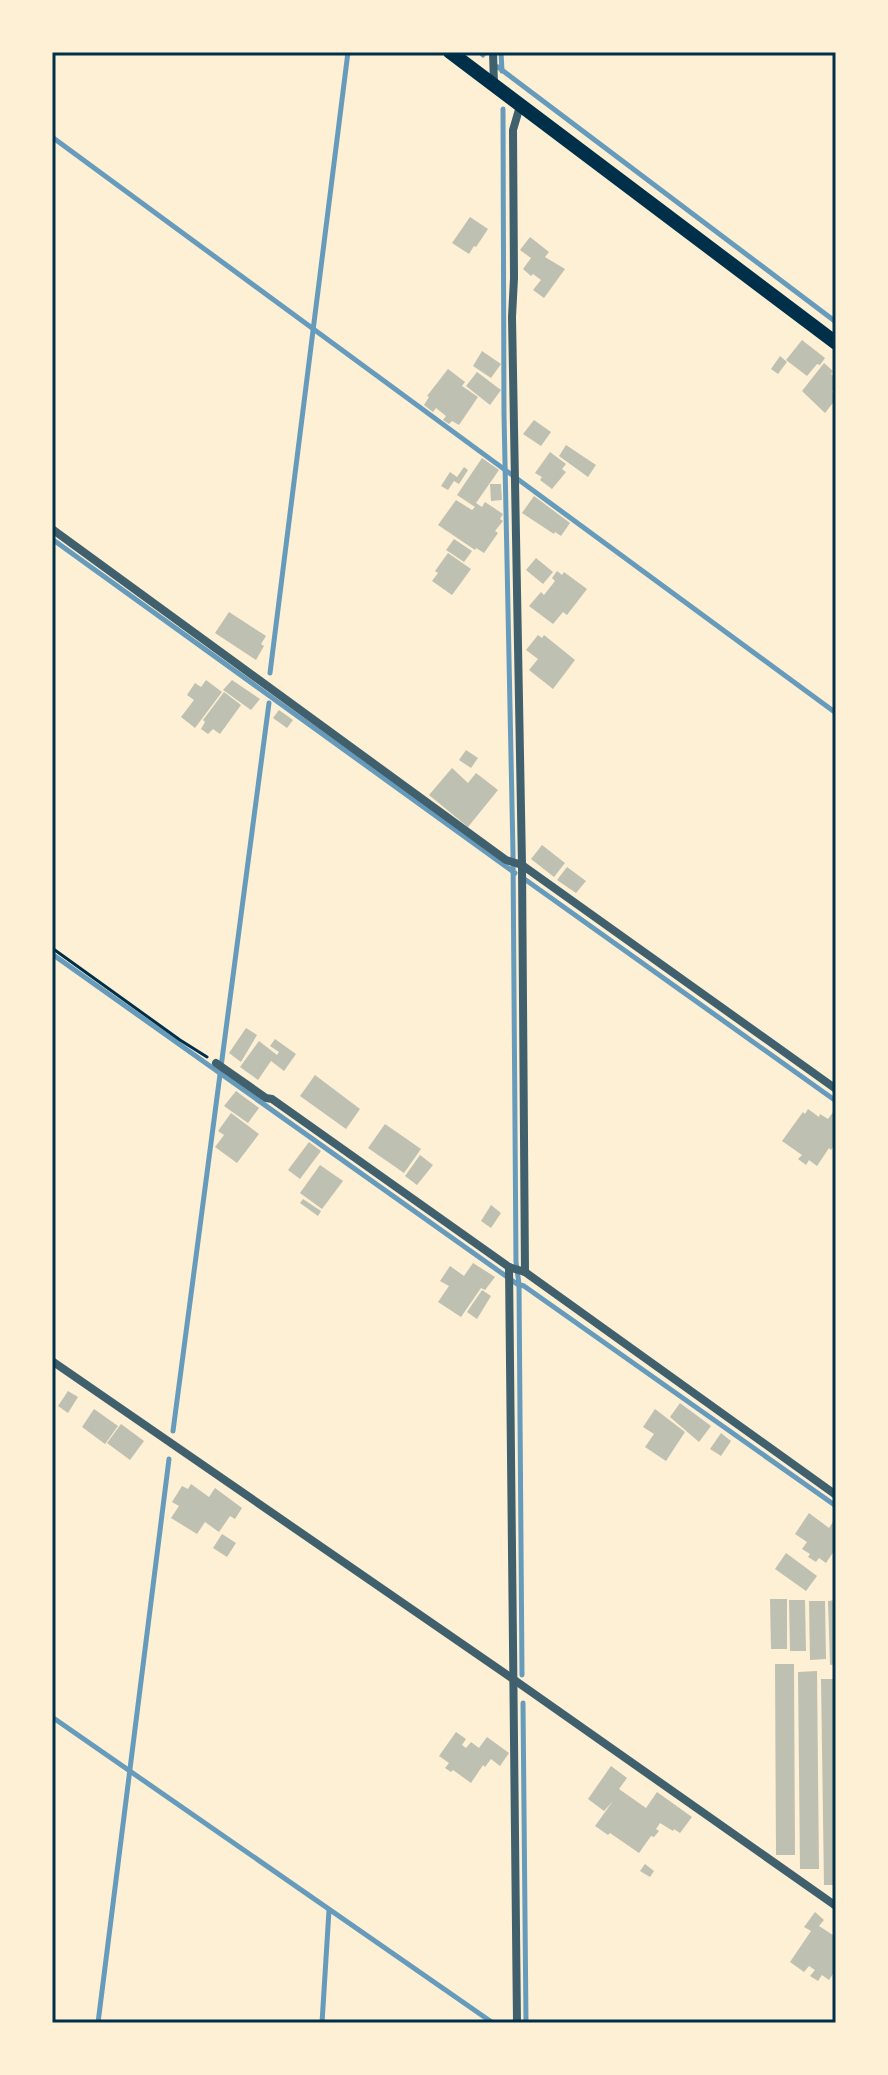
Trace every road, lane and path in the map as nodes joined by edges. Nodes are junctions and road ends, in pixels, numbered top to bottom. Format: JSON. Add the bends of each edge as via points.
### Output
{"nodes":[{"id":1,"x":450,"y":52,"type":"edge"},
{"id":2,"x":493,"y":52,"type":"edge"},
{"id":3,"x":494,"y":85,"type":"junction"},
{"id":4,"x":520,"y":106,"type":"junction"},
{"id":5,"x":836,"y":343,"type":"edge"},
{"id":6,"x":52,"y":529,"type":"edge"},
{"id":7,"x":520,"y":866,"type":"junction"},
{"id":8,"x":52,"y":948,"type":"edge"},
{"id":9,"x":220,"y":1066,"type":"joint"},
{"id":10,"x":836,"y":1089,"type":"edge"},
{"id":11,"x":515,"y":1270,"type":"junction"},
{"id":12,"x":52,"y":1361,"type":"edge"},
{"id":13,"x":836,"y":1495,"type":"edge"},
{"id":14,"x":513,"y":1679,"type":"junction"},
{"id":15,"x":836,"y":1906,"type":"edge"},
{"id":16,"x":517,"y":2023,"type":"edge"}],
"edges":[{"from":1,"to":3,"type":"main road"},
{"from":2,"to":3,"type":"street"},
{"from":3,"to":4,"type":"main road"},
{"from":4,"to":5,"type":"main road"},
{"from":4,"to":7,"type":"street","via":[[513,130],[512,317]]},
{"from":6,"to":7,"type":"street"},
{"from":7,"to":10,"type":"street"},
{"from":7,"to":11,"type":"street"},
{"from":8,"to":9,"type":"path"},
{"from":9,"to":11,"type":"street"},
{"from":11,"to":13,"type":"street"},
{"from":11,"to":14,"type":"street","via":[[510,1287]]},
{"from":12,"to":14,"type":"street"},
{"from":14,"to":15,"type":"street"},
{"from":14,"to":16,"type":"street"}]}
